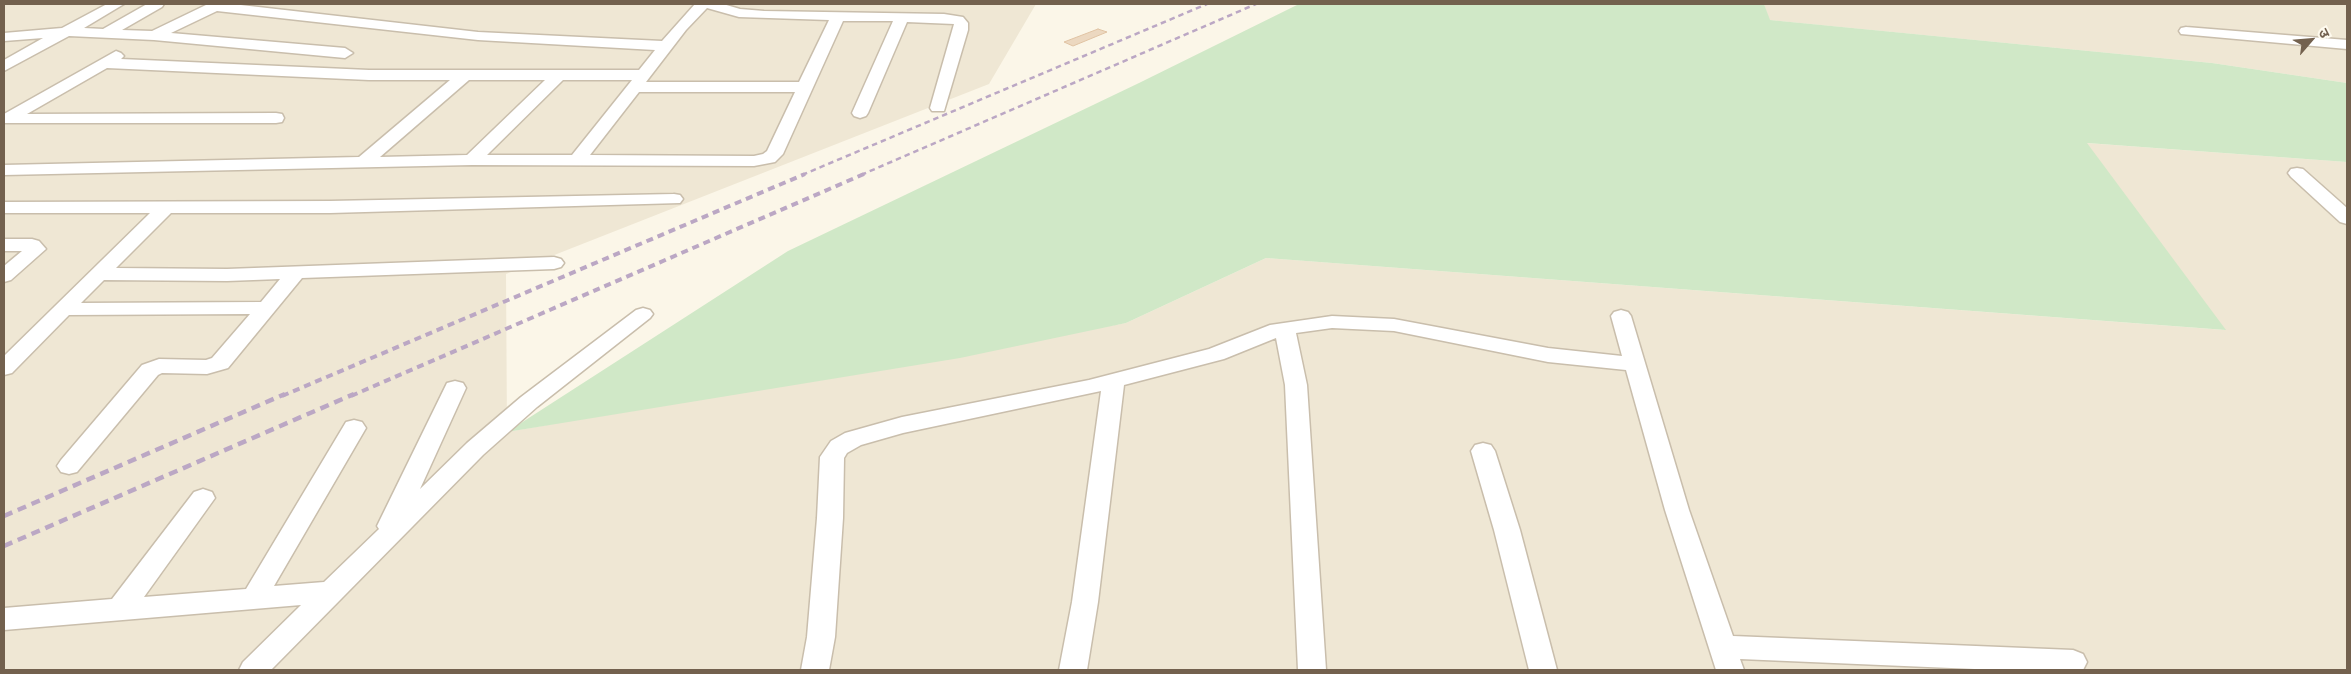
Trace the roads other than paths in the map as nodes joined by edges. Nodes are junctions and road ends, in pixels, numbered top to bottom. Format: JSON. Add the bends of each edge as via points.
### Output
{"nodes":[{"id":1,"x":117,"y":4,"type":"edge"},
{"id":2,"x":157,"y":4,"type":"edge"},
{"id":3,"x":703,"y":4,"type":"edge"},
{"id":4,"x":708,"y":4,"type":"edge"},
{"id":5,"x":217,"y":5,"type":"edge"},
{"id":6,"x":838,"y":16,"type":"junction"},
{"id":7,"x":902,"y":17,"type":"junction"},
{"id":8,"x":2186,"y":31,"type":"dead end"},
{"id":9,"x":68,"y":32,"type":"junction"},
{"id":10,"x":105,"y":34,"type":"junction"},
{"id":11,"x":154,"y":36,"type":"junction"},
{"id":12,"x":4,"y":37,"type":"edge"},
{"id":13,"x":2347,"y":45,"type":"edge"},
{"id":14,"x":666,"y":46,"type":"junction"},
{"id":15,"x":345,"y":52,"type":"dead end"},
{"id":16,"x":105,"y":63,"type":"junction"},
{"id":17,"x":4,"y":66,"type":"edge"},
{"id":18,"x":466,"y":75,"type":"junction"},
{"id":19,"x":558,"y":76,"type":"junction"},
{"id":20,"x":639,"y":81,"type":"junction"},
{"id":21,"x":805,"y":87,"type":"junction"},
{"id":22,"x":938,"y":108,"type":"dead end"},
{"id":23,"x":860,"y":113,"type":"dead end"},
{"id":24,"x":276,"y":118,"type":"dead end"},
{"id":25,"x":5,"y":120,"type":"edge"},
{"id":26,"x":578,"y":159,"type":"junction"},
{"id":27,"x":472,"y":160,"type":"junction"},
{"id":28,"x":364,"y":161,"type":"junction"},
{"id":29,"x":4,"y":170,"type":"edge"},
{"id":30,"x":2297,"y":173,"type":"dead end"},
{"id":31,"x":674,"y":199,"type":"dead end"},
{"id":32,"x":166,"y":207,"type":"junction"},
{"id":33,"x":4,"y":208,"type":"edge"},
{"id":34,"x":2347,"y":218,"type":"edge"},
{"id":35,"x":4,"y":245,"type":"edge"},
{"id":36,"x":554,"y":263,"type":"dead end"},
{"id":37,"x":296,"y":273,"type":"junction"},
{"id":38,"x":98,"y":274,"type":"junction"},
{"id":39,"x":4,"y":276,"type":"edge"},
{"id":40,"x":266,"y":308,"type":"junction"},
{"id":41,"x":63,"y":309,"type":"junction"},
{"id":42,"x":643,"y":314,"type":"dead end"},
{"id":43,"x":1620,"y":316,"type":"dead end"},
{"id":44,"x":1285,"y":329,"type":"junction"},
{"id":45,"x":1635,"y":364,"type":"junction"},
{"id":46,"x":4,"y":368,"type":"edge"},
{"id":47,"x":1114,"y":380,"type":"junction"},
{"id":48,"x":455,"y":388,"type":"dead end"},
{"id":49,"x":354,"y":428,"type":"dead end"},
{"id":50,"x":1483,"y":451,"type":"dead end"},
{"id":51,"x":70,"y":466,"type":"dead end"},
{"id":52,"x":203,"y":498,"type":"dead end"},
{"id":53,"x":384,"y":538,"type":"junction"},
{"id":54,"x":331,"y":592,"type":"junction"},
{"id":55,"x":254,"y":598,"type":"junction"},
{"id":56,"x":120,"y":609,"type":"junction"},
{"id":57,"x":4,"y":619,"type":"edge"},
{"id":58,"x":1726,"y":658,"type":"edge"},
{"id":59,"x":2073,"y":662,"type":"dead end"},
{"id":60,"x":262,"y":670,"type":"edge"},
{"id":61,"x":814,"y":670,"type":"edge"},
{"id":62,"x":1073,"y":670,"type":"edge"},
{"id":63,"x":1312,"y":670,"type":"edge"},
{"id":64,"x":1543,"y":670,"type":"edge"}],
"edges":[{"from":1,"to":9,"type":"street"},
{"from":2,"to":10,"type":"street"},
{"from":3,"to":14,"type":"street"},
{"from":4,"to":6,"type":"street","via":[[739,13]]},
{"from":5,"to":11,"type":"street"},
{"from":5,"to":14,"type":"street","via":[[478,36]]},
{"from":6,"to":7,"type":"street"},
{"from":6,"to":21,"type":"street"},
{"from":7,"to":22,"type":"street","via":[[952,18],[961,23]]},
{"from":7,"to":23,"type":"street"},
{"from":8,"to":13,"type":"street"},
{"from":9,"to":10,"type":"street"},
{"from":9,"to":12,"type":"street"},
{"from":9,"to":17,"type":"street"},
{"from":10,"to":11,"type":"street"},
{"from":11,"to":15,"type":"street"},
{"from":11,"to":16,"type":"street"},
{"from":14,"to":20,"type":"street"},
{"from":16,"to":18,"type":"street","via":[[369,75]]},
{"from":16,"to":25,"type":"street"},
{"from":18,"to":19,"type":"street"},
{"from":18,"to":28,"type":"street"},
{"from":19,"to":20,"type":"street"},
{"from":19,"to":27,"type":"street"},
{"from":20,"to":21,"type":"street"},
{"from":20,"to":26,"type":"street"},
{"from":21,"to":26,"type":"street","via":[[774,154],[762,160]]},
{"from":24,"to":25,"type":"street"},
{"from":26,"to":27,"type":"street"},
{"from":27,"to":28,"type":"street"},
{"from":28,"to":29,"type":"street"},
{"from":30,"to":34,"type":"street"},
{"from":31,"to":32,"type":"street","via":[[330,207]]},
{"from":32,"to":33,"type":"street"},
{"from":32,"to":38,"type":"street"},
{"from":35,"to":39,"type":"street","via":[[32,245],[36,248]]},
{"from":36,"to":37,"type":"street"},
{"from":37,"to":38,"type":"street"},
{"from":37,"to":40,"type":"street"},
{"from":38,"to":41,"type":"street"},
{"from":40,"to":41,"type":"street"},
{"from":40,"to":51,"type":"street","via":[[220,363],[207,367],[159,366],[150,370]]},
{"from":41,"to":46,"type":"street"},
{"from":42,"to":53,"type":"street","via":[[522,408]]},
{"from":43,"to":45,"type":"street"},
{"from":44,"to":45,"type":"street","via":[[1332,322],[1394,325],[1548,355]]},
{"from":44,"to":47,"type":"street","via":[[1216,354]]},
{"from":44,"to":63,"type":"street","via":[[1296,385]]},
{"from":45,"to":58,"type":"street","via":[[1677,510]]},
{"from":47,"to":61,"type":"street","via":[[902,425],[839,446],[832,457],[821,637]]},
{"from":47,"to":62,"type":"street"},
{"from":48,"to":53,"type":"street"},
{"from":49,"to":55,"type":"street"},
{"from":50,"to":64,"type":"street"},
{"from":52,"to":56,"type":"street"},
{"from":53,"to":54,"type":"street"},
{"from":54,"to":55,"type":"street"},
{"from":54,"to":60,"type":"street"},
{"from":55,"to":56,"type":"street"},
{"from":56,"to":57,"type":"street"},
{"from":58,"to":59,"type":"street"}]}
